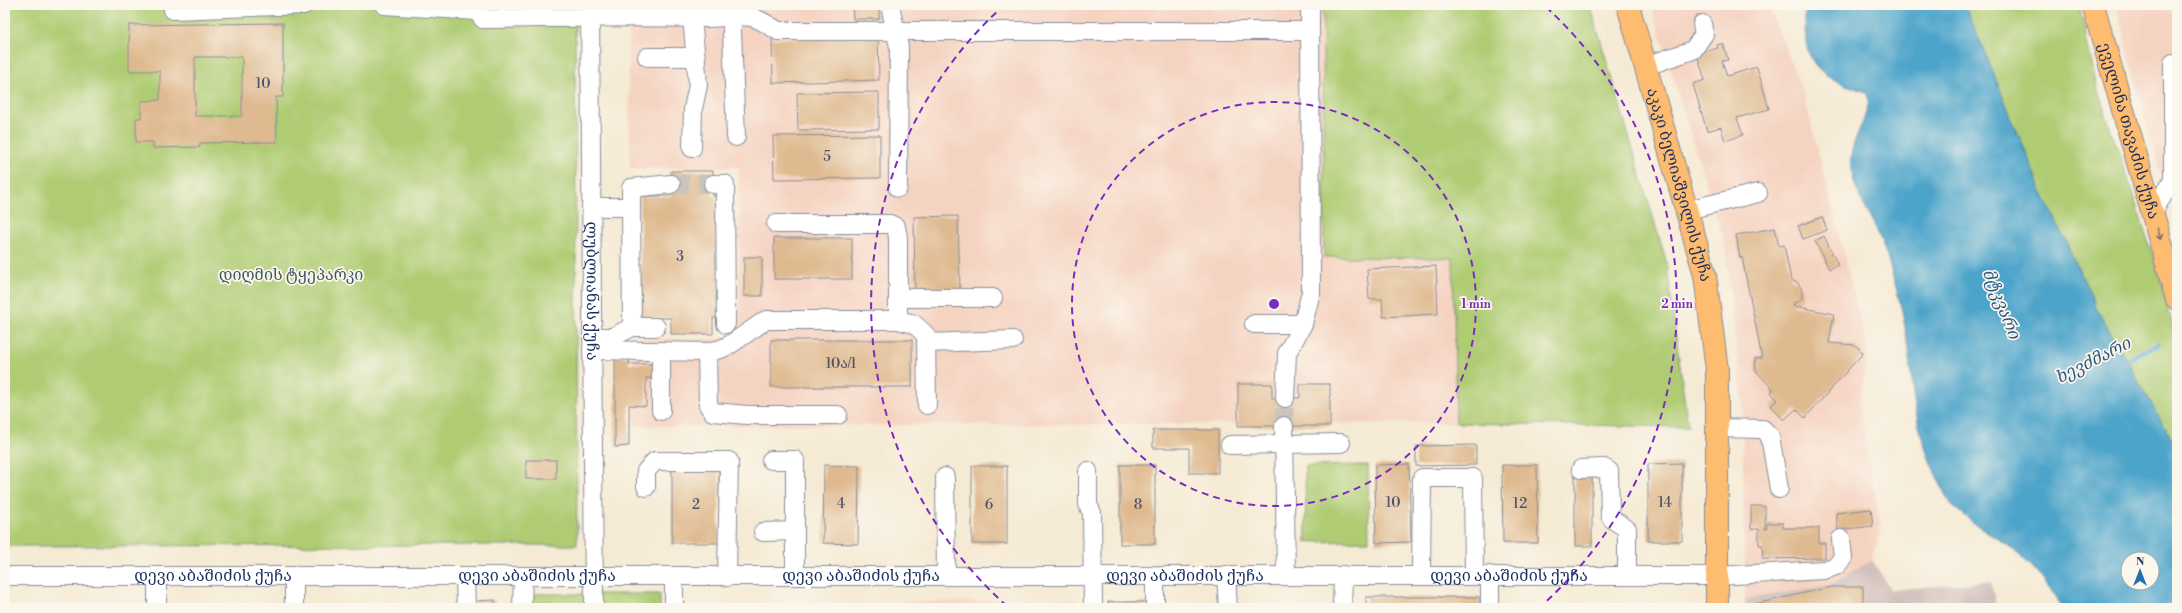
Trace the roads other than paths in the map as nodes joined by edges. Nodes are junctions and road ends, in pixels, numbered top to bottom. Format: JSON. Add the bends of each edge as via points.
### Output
{"nodes":[{"id":1,"x":304,"y":5,"type":"edge"},
{"id":2,"x":384,"y":5,"type":"edge"},
{"id":3,"x":890,"y":5,"type":"edge"},
{"id":4,"x":1310,"y":5,"type":"edge"},
{"id":5,"x":1628,"y":5,"type":"edge"},
{"id":6,"x":2093,"y":5,"type":"edge"},
{"id":7,"x":173,"y":10,"type":"dead end"},
{"id":8,"x":730,"y":11,"type":"edge"},
{"id":9,"x":590,"y":12,"type":"edge"},
{"id":10,"x":692,"y":12,"type":"edge"},
{"id":11,"x":1702,"y":24,"type":"dead end"},
{"id":12,"x":895,"y":30,"type":"junction"},
{"id":13,"x":1310,"y":31,"type":"junction"},
{"id":14,"x":647,"y":57,"type":"dead end"},
{"id":15,"x":696,"y":57,"type":"junction"},
{"id":16,"x":2177,"y":63,"type":"edge"},
{"id":17,"x":1646,"y":66,"type":"junction"},
{"id":18,"x":736,"y":137,"type":"dead end"},
{"id":19,"x":692,"y":148,"type":"dead end"},
{"id":20,"x":671,"y":184,"type":"tunnel mouth"},
{"id":21,"x":713,"y":184,"type":"tunnel mouth"},
{"id":22,"x":898,"y":188,"type":"dead end"},
{"id":23,"x":1758,"y":193,"type":"dead end"},
{"id":24,"x":591,"y":207,"type":"junction"},
{"id":25,"x":631,"y":207,"type":"junction"},
{"id":26,"x":1687,"y":210,"type":"junction"},
{"id":27,"x":2153,"y":211,"type":"junction"},
{"id":28,"x":776,"y":224,"type":"dead end"},
{"id":29,"x":2172,"y":267,"type":"edge"},
{"id":30,"x":898,"y":298,"type":"junction"},
{"id":31,"x":992,"y":298,"type":"dead end"},
{"id":32,"x":2177,"y":299,"type":"edge"},
{"id":33,"x":898,"y":320,"type":"junction"},
{"id":34,"x":726,"y":324,"type":"dead end"},
{"id":35,"x":1254,"y":324,"type":"dead end"},
{"id":36,"x":1303,"y":324,"type":"junction"},
{"id":37,"x":632,"y":327,"type":"junction"},
{"id":38,"x":656,"y":327,"type":"dead end"},
{"id":39,"x":1013,"y":340,"type":"dead end"},
{"id":40,"x":926,"y":342,"type":"junction"},
{"id":41,"x":592,"y":344,"type":"junction"},
{"id":42,"x":661,"y":351,"type":"junction"},
{"id":43,"x":707,"y":352,"type":"junction"},
{"id":44,"x":1285,"y":398,"type":"tunnel mouth"},
{"id":45,"x":927,"y":405,"type":"dead end"},
{"id":46,"x":661,"y":411,"type":"dead end"},
{"id":47,"x":838,"y":415,"type":"dead end"},
{"id":48,"x":1284,"y":426,"type":"tunnel mouth"},
{"id":49,"x":1717,"y":428,"type":"junction"},
{"id":50,"x":1341,"y":443,"type":"dead end"},
{"id":51,"x":1285,"y":444,"type":"junction"},
{"id":52,"x":1230,"y":445,"type":"dead end"},
{"id":53,"x":771,"y":460,"type":"dead end"},
{"id":54,"x":1581,"y":469,"type":"dead end"},
{"id":55,"x":1088,"y":471,"type":"dead end"},
{"id":56,"x":945,"y":477,"type":"dead end"},
{"id":57,"x":646,"y":487,"type":"dead end"},
{"id":58,"x":1779,"y":489,"type":"dead end"},
{"id":59,"x":795,"y":531,"type":"junction"},
{"id":60,"x":763,"y":532,"type":"dead end"},
{"id":61,"x":1841,"y":539,"type":"dead end"},
{"id":62,"x":1092,"y":575,"type":"junction"},
{"id":63,"x":1155,"y":575,"type":"junction"},
{"id":64,"x":1226,"y":575,"type":"junction"},
{"id":65,"x":1286,"y":575,"type":"junction"},
{"id":66,"x":1343,"y":575,"type":"junction"},
{"id":67,"x":1420,"y":575,"type":"junction"},
{"id":68,"x":1482,"y":575,"type":"junction"},
{"id":69,"x":5,"y":576,"type":"edge"},
{"id":70,"x":157,"y":576,"type":"junction"},
{"id":71,"x":294,"y":576,"type":"junction"},
{"id":72,"x":594,"y":576,"type":"junction"},
{"id":73,"x":795,"y":576,"type":"junction"},
{"id":74,"x":946,"y":576,"type":"junction"},
{"id":75,"x":1627,"y":576,"type":"junction"},
{"id":76,"x":1717,"y":576,"type":"junction"},
{"id":77,"x":465,"y":577,"type":"junction"},
{"id":78,"x":523,"y":577,"type":"junction"},
{"id":79,"x":674,"y":577,"type":"junction"},
{"id":80,"x":727,"y":577,"type":"junction"},
{"id":81,"x":157,"y":608,"type":"edge"},
{"id":82,"x":294,"y":608,"type":"edge"},
{"id":83,"x":466,"y":608,"type":"edge"},
{"id":84,"x":522,"y":608,"type":"edge"},
{"id":85,"x":594,"y":608,"type":"edge"},
{"id":86,"x":674,"y":608,"type":"edge"},
{"id":87,"x":1092,"y":608,"type":"edge"},
{"id":88,"x":1155,"y":608,"type":"edge"},
{"id":89,"x":1228,"y":608,"type":"edge"},
{"id":90,"x":1342,"y":608,"type":"edge"},
{"id":91,"x":1490,"y":608,"type":"edge"},
{"id":92,"x":1717,"y":608,"type":"edge"}],
"edges":[{"from":1,"to":7,"type":"street"},
{"from":2,"to":9,"type":"street","via":[[477,11],[484,19]]},
{"from":3,"to":12,"type":"street"},
{"from":4,"to":13,"type":"street"},
{"from":5,"to":17,"type":"main road","name":"აკაკი ბელიაშვილის ქუჩა"},
{"from":6,"to":27,"type":"main road","name":"ეველინა თავაძის ქუჩა"},
{"from":8,"to":10,"type":"street"},
{"from":8,"to":12,"type":"street","via":[[754,17],[778,31]]},
{"from":8,"to":18,"type":"street"},
{"from":9,"to":10,"type":"street","via":[[645,16]]},
{"from":9,"to":24,"type":"street","name":"ლუბლიანას ქუჩა"},
{"from":10,"to":15,"type":"street"},
{"from":11,"to":17,"type":"street","via":[[1704,34],[1693,50]]},
{"from":12,"to":13,"type":"street"},
{"from":12,"to":22,"type":"street","via":[[899,47]]},
{"from":13,"to":36,"type":"street","via":[[1311,292]]},
{"from":14,"to":15,"type":"street"},
{"from":15,"to":19,"type":"street","via":[[698,85],[693,109]]},
{"from":16,"to":27,"type":"street","via":[[2173,63],[2173,180]]},
{"from":17,"to":26,"type":"main road","name":"აკაკი ბელიაშვილის ქუჩა"},
{"from":20,"to":25,"type":"street","via":[[631,188]]},
{"from":21,"to":34,"type":"street","via":[[725,184]]},
{"from":23,"to":26,"type":"street"},
{"from":24,"to":25,"type":"street"},
{"from":24,"to":41,"type":"street","name":"ლუბლიანას ქუჩა"},
{"from":25,"to":37,"type":"street"},
{"from":26,"to":49,"type":"main road","name":"აკაკი ბელიაშვილის ქუჩა","via":[[1705,275],[1717,370]]},
{"from":27,"to":29,"type":"main road","name":"ეველინა თავაძის ქუჩა","one_way":true},
{"from":28,"to":30,"type":"street","via":[[890,224],[896,227]]},
{"from":29,"to":32,"type":"main road","name":"ეველინა თავაძის ქუჩა"},
{"from":30,"to":31,"type":"street"},
{"from":30,"to":33,"type":"street"},
{"from":33,"to":40,"type":"street","via":[[914,324],[926,335]]},
{"from":33,"to":43,"type":"street","via":[[766,320],[731,344]]},
{"from":35,"to":36,"type":"street"},
{"from":36,"to":44,"type":"street","via":[[1287,353]]},
{"from":37,"to":38,"type":"street"},
{"from":37,"to":41,"type":"street"},
{"from":39,"to":40,"type":"street"},
{"from":40,"to":45,"type":"street"},
{"from":41,"to":42,"type":"street"},
{"from":41,"to":72,"type":"street","name":"ლუბლიანას ქუჩა"},
{"from":42,"to":43,"type":"street"},
{"from":42,"to":46,"type":"street"},
{"from":43,"to":47,"type":"street","via":[[708,405],[713,412],[747,415]]},
{"from":48,"to":51,"type":"street"},
{"from":49,"to":58,"type":"street","via":[[1764,429],[1770,436]]},
{"from":49,"to":76,"type":"main road","name":"აკაკი ბელიაშვილის ქუჩა"},
{"from":50,"to":51,"type":"street"},
{"from":51,"to":52,"type":"street"},
{"from":51,"to":65,"type":"street"},
{"from":53,"to":59,"type":"street","via":[[795,460]]},
{"from":54,"to":75,"type":"street","via":[[1604,468],[1609,471],[1610,515],[1627,529]]},
{"from":55,"to":62,"type":"street","via":[[1088,505],[1092,513]]},
{"from":56,"to":74,"type":"street"},
{"from":57,"to":80,"type":"street","via":[[646,471],[655,462],[729,462]]},
{"from":59,"to":60,"type":"street"},
{"from":59,"to":73,"type":"street"},
{"from":61,"to":76,"type":"street","name":"დევი აბაშიძის ქუჩა","via":[[1843,558],[1836,566],[1824,570]]},
{"from":62,"to":63,"type":"street","name":"დევი აბაშიძის ქუჩა"},
{"from":62,"to":74,"type":"street","name":"დევი აბაშიძის ქუჩა"},
{"from":62,"to":87,"type":"street"},
{"from":63,"to":64,"type":"street","name":"დევი აბაშიძის ქუჩა"},
{"from":63,"to":88,"type":"street"},
{"from":64,"to":65,"type":"street","name":"დევი აბაშიძის ქუჩა"},
{"from":64,"to":89,"type":"street"},
{"from":65,"to":66,"type":"street","name":"დევი აბაშიძის ქუჩა"},
{"from":66,"to":67,"type":"street","name":"დევი აბაშიძის ქუჩა"},
{"from":66,"to":90,"type":"street"},
{"from":67,"to":68,"type":"street","name":"დევი აბაშიძის ქუჩა"},
{"from":67,"to":68,"type":"street","via":[[1422,478],[1473,478]]},
{"from":68,"to":75,"type":"street","name":"დევი აბაშიძის ქუჩა"},
{"from":68,"to":91,"type":"street"},
{"from":69,"to":70,"type":"street","name":"დევი აბაშიძის ქუჩა"},
{"from":70,"to":71,"type":"street","name":"დევი აბაშიძის ქუჩა"},
{"from":70,"to":81,"type":"street"},
{"from":71,"to":77,"type":"street","name":"დევი აბაშიძის ქუჩა"},
{"from":71,"to":82,"type":"street"},
{"from":72,"to":78,"type":"street","name":"დევი აბაშიძის ქუჩა"},
{"from":72,"to":79,"type":"street","name":"დევი აბაშიძის ქუჩა"},
{"from":72,"to":85,"type":"street","name":"ლუბლიანას ქუჩა"},
{"from":73,"to":74,"type":"street","name":"დევი აბაშიძის ქუჩა"},
{"from":73,"to":80,"type":"street","name":"დევი აბაშიძის ქუჩა"},
{"from":75,"to":76,"type":"street","name":"დევი აბაშიძის ქუჩა"},
{"from":76,"to":92,"type":"main road","name":"აკაკი ბელიაშვილის ქუჩა"},
{"from":77,"to":78,"type":"street","name":"დევი აბაშიძის ქუჩა"},
{"from":77,"to":83,"type":"street"},
{"from":78,"to":84,"type":"street"},
{"from":79,"to":80,"type":"street","name":"დევი აბაშიძის ქუჩა"},
{"from":79,"to":86,"type":"street"}]}
